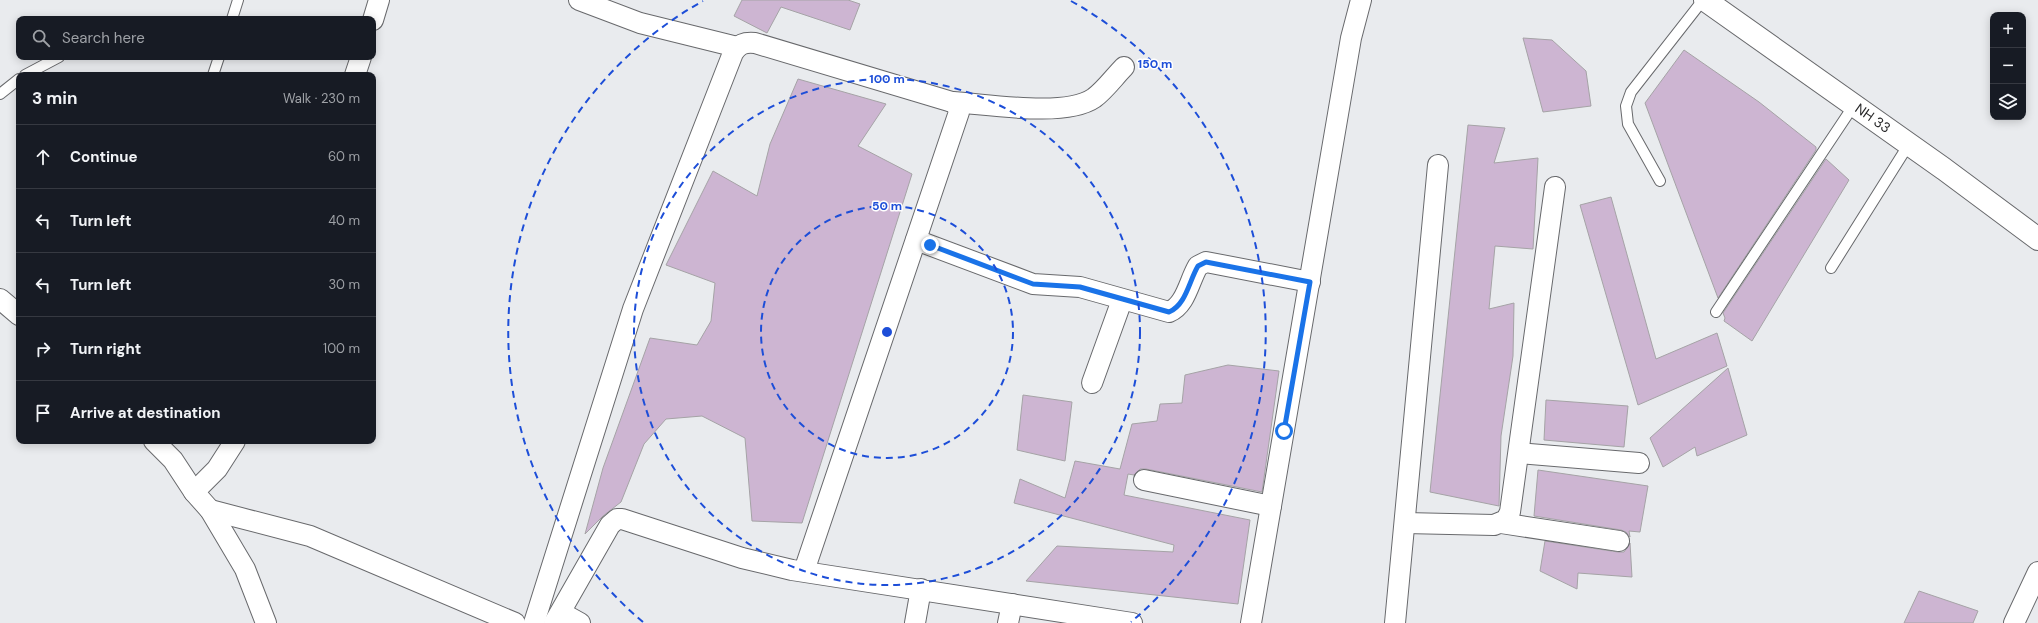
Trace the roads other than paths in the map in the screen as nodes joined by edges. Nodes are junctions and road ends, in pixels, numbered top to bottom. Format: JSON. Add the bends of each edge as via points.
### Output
{"nodes":[{"id":1,"x":238,"y":0,"type":"edge"},
{"id":2,"x":379,"y":0,"type":"edge"},
{"id":3,"x":579,"y":0,"type":"edge"},
{"id":4,"x":1361,"y":0,"type":"edge"},
{"id":5,"x":1704,"y":0,"type":"edge"},
{"id":6,"x":233,"y":16,"type":"edge"},
{"id":7,"x":374,"y":16,"type":"edge"},
{"id":8,"x":737,"y":47,"type":"junction"},
{"id":9,"x":53,"y":60,"type":"edge"},
{"id":10,"x":218,"y":60,"type":"edge"},
{"id":11,"x":360,"y":60,"type":"edge"},
{"id":12,"x":1124,"y":66,"type":"dead end"},
{"id":13,"x":31,"y":72,"type":"edge"},
{"id":14,"x":214,"y":72,"type":"edge"},
{"id":15,"x":356,"y":72,"type":"edge"},
{"id":16,"x":16,"y":81,"type":"edge"},
{"id":17,"x":0,"y":94,"type":"edge"},
{"id":18,"x":952,"y":102,"type":"junction"},
{"id":19,"x":1854,"y":105,"type":"junction"},
{"id":20,"x":1909,"y":144,"type":"junction"},
{"id":21,"x":1438,"y":165,"type":"dead end"},
{"id":22,"x":1660,"y":181,"type":"dead end"},
{"id":23,"x":1555,"y":187,"type":"dead end"},
{"id":24,"x":916,"y":240,"type":"junction"},
{"id":25,"x":2038,"y":240,"type":"edge"},
{"id":26,"x":1831,"y":268,"type":"dead end"},
{"id":27,"x":1310,"y":282,"type":"junction"},
{"id":28,"x":0,"y":299,"type":"edge"},
{"id":29,"x":1122,"y":300,"type":"junction"},
{"id":30,"x":16,"y":312,"type":"edge"},
{"id":31,"x":1716,"y":312,"type":"dead end"},
{"id":32,"x":1092,"y":383,"type":"dead end"},
{"id":33,"x":157,"y":444,"type":"edge"},
{"id":34,"x":233,"y":444,"type":"edge"},
{"id":35,"x":1519,"y":454,"type":"junction"},
{"id":36,"x":1639,"y":463,"type":"dead end"},
{"id":37,"x":1144,"y":480,"type":"dead end"},
{"id":38,"x":194,"y":492,"type":"junction"},
{"id":39,"x":1271,"y":506,"type":"junction"},
{"id":40,"x":210,"y":510,"type":"junction"},
{"id":41,"x":1405,"y":523,"type":"junction"},
{"id":42,"x":1501,"y":523,"type":"junction"},
{"id":43,"x":1619,"y":541,"type":"dead end"},
{"id":44,"x":804,"y":571,"type":"junction"},
{"id":45,"x":2038,"y":572,"type":"edge"},
{"id":46,"x":921,"y":589,"type":"junction"},
{"id":47,"x":1012,"y":604,"type":"junction"},
{"id":48,"x":558,"y":618,"type":"edge"},
{"id":49,"x":1086,"y":619,"type":"edge"},
{"id":50,"x":266,"y":623,"type":"edge"},
{"id":51,"x":515,"y":623,"type":"edge"},
{"id":52,"x":534,"y":623,"type":"edge"},
{"id":53,"x":580,"y":623,"type":"edge"},
{"id":54,"x":915,"y":623,"type":"edge"},
{"id":55,"x":1008,"y":623,"type":"edge"},
{"id":56,"x":1132,"y":623,"type":"edge"},
{"id":57,"x":1252,"y":623,"type":"edge"},
{"id":58,"x":1395,"y":623,"type":"edge"},
{"id":59,"x":2014,"y":623,"type":"edge"}],
"edges":[{"from":1,"to":6,"type":"lane"},
{"from":2,"to":7,"type":"street"},
{"from":3,"to":8,"type":"street","via":[[640,23]]},
{"from":4,"to":27,"type":"street","via":[[1351,38]]},
{"from":5,"to":19,"type":"main road","name":"NH 33"},
{"from":5,"to":22,"type":"lane","via":[[1631,92],[1626,106],[1628,124]]},
{"from":8,"to":18,"type":"street","via":[[746,42],[755,43]]},
{"from":8,"to":52,"type":"street","via":[[634,310]]},
{"from":9,"to":13,"type":"lane"},
{"from":10,"to":14,"type":"lane"},
{"from":11,"to":15,"type":"street"},
{"from":12,"to":18,"type":"street","via":[[1094,98],[1070,107],[1044,108]]},
{"from":16,"to":17,"type":"lane"},
{"from":18,"to":24,"type":"street","via":[[958,108],[959,116]]},
{"from":19,"to":20,"type":"main road","name":"NH 33"},
{"from":19,"to":31,"type":"lane"},
{"from":20,"to":25,"type":"main road","name":"NH 33"},
{"from":20,"to":26,"type":"lane"},
{"from":21,"to":41,"type":"street"},
{"from":23,"to":35,"type":"street"},
{"from":24,"to":29,"type":"street","via":[[1033,284],[1080,287]]},
{"from":24,"to":44,"type":"street"},
{"from":27,"to":29,"type":"street","via":[[1206,262],[1198,266],[1176,310],[1160,311]]},
{"from":27,"to":39,"type":"street"},
{"from":28,"to":30,"type":"street"},
{"from":29,"to":32,"type":"street"},
{"from":33,"to":38,"type":"street","via":[[172,460]]},
{"from":34,"to":38,"type":"street","via":[[217,469]]},
{"from":35,"to":36,"type":"street"},
{"from":35,"to":42,"type":"street","via":[[1512,505],[1506,520]]},
{"from":37,"to":39,"type":"street"},
{"from":38,"to":40,"type":"street"},
{"from":39,"to":57,"type":"street"},
{"from":40,"to":50,"type":"street","via":[[245,569]]},
{"from":40,"to":51,"type":"street","via":[[310,536]]},
{"from":41,"to":42,"type":"street"},
{"from":41,"to":58,"type":"street"},
{"from":42,"to":43,"type":"street"},
{"from":44,"to":46,"type":"street"},
{"from":44,"to":48,"type":"street","via":[[742,558],[627,520],[617,519],[610,525]]},
{"from":45,"to":59,"type":"street"},
{"from":46,"to":47,"type":"street"},
{"from":46,"to":54,"type":"street"},
{"from":47,"to":49,"type":"street"},
{"from":47,"to":55,"type":"street"},
{"from":48,"to":53,"type":"street"},
{"from":49,"to":56,"type":"street"}]}
